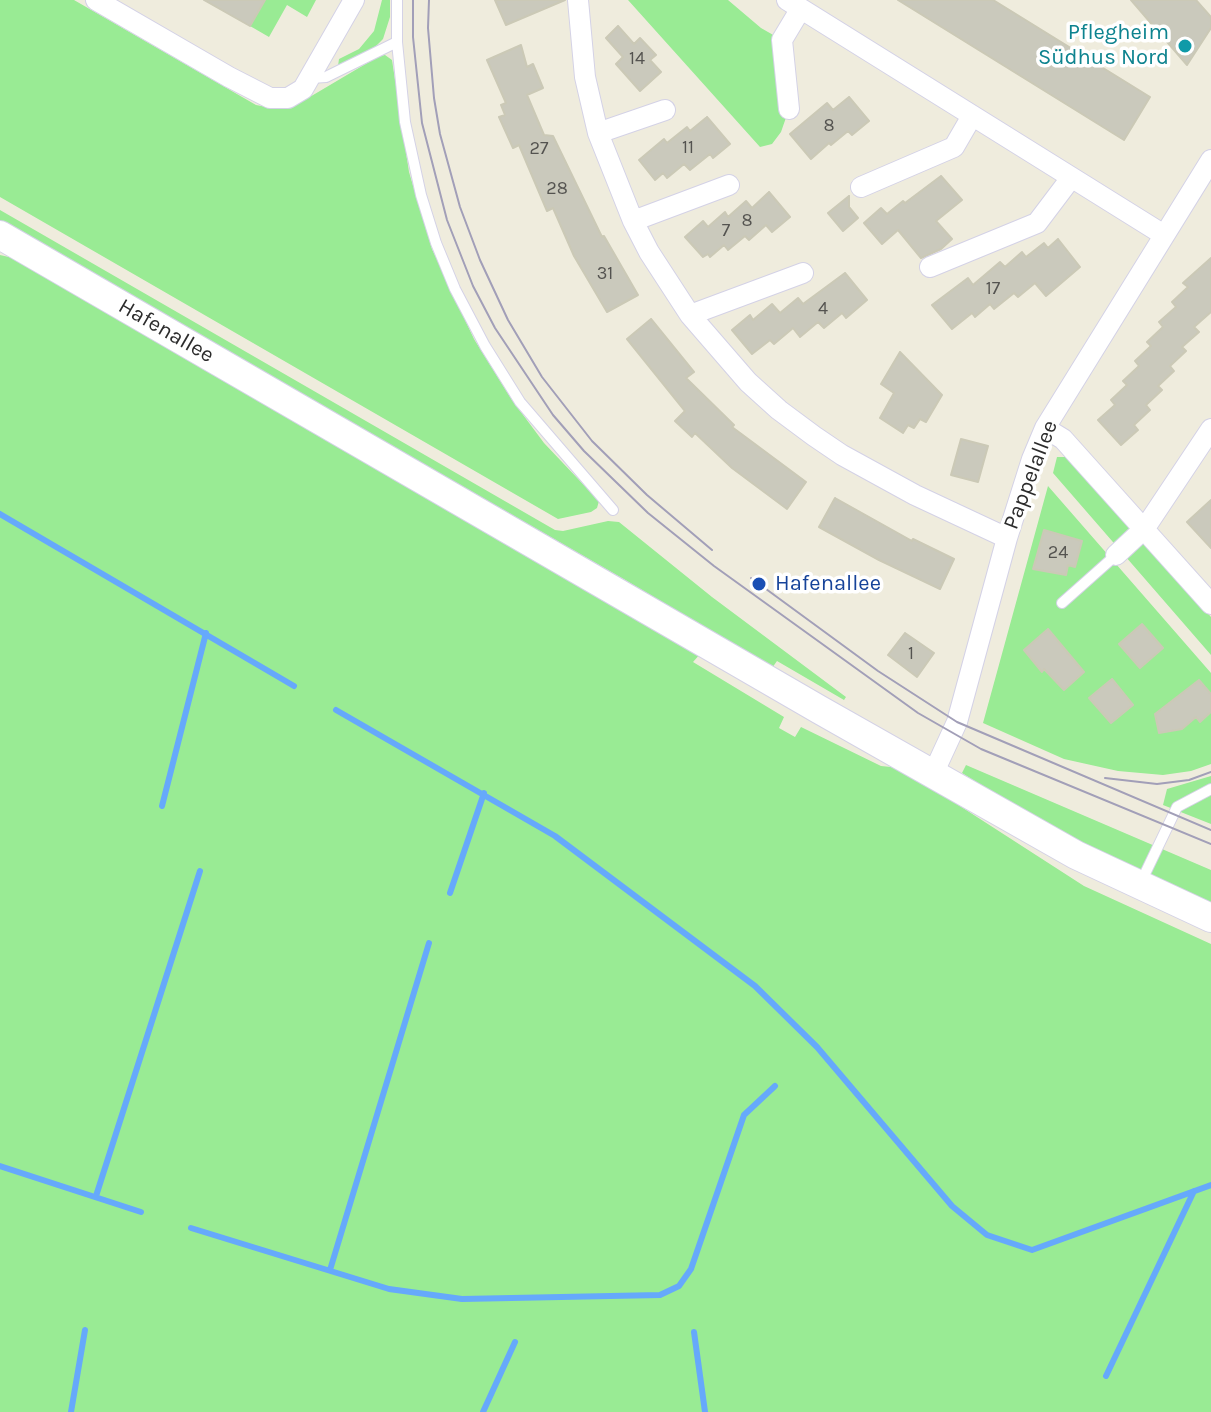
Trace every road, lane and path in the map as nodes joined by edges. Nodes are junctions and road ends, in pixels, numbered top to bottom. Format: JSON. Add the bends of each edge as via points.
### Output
{"nodes":[{"id":1,"x":96,"y":0,"type":"edge"},
{"id":2,"x":354,"y":0,"type":"edge"},
{"id":3,"x":397,"y":0,"type":"edge"},
{"id":4,"x":578,"y":0,"type":"edge"},
{"id":5,"x":794,"y":5,"type":"edge"},
{"id":6,"x":397,"y":42,"type":"junction"},
{"id":7,"x":311,"y":78,"type":"junction"},
{"id":8,"x":789,"y":109,"type":"dead end"},
{"id":9,"x":665,"y":110,"type":"dead end"},
{"id":10,"x":972,"y":116,"type":"junction"},
{"id":11,"x":598,"y":133,"type":"junction"},
{"id":12,"x":1211,"y":160,"type":"edge"},
{"id":13,"x":1071,"y":178,"type":"junction"},
{"id":14,"x":729,"y":185,"type":"dead end"},
{"id":15,"x":861,"y":187,"type":"dead end"},
{"id":16,"x":633,"y":221,"type":"junction"},
{"id":17,"x":0,"y":235,"type":"edge"},
{"id":18,"x":1164,"y":235,"type":"junction"},
{"id":19,"x":930,"y":267,"type":"dead end"},
{"id":20,"x":803,"y":273,"type":"dead end"},
{"id":21,"x":690,"y":315,"type":"junction"},
{"id":22,"x":1045,"y":428,"type":"junction"},
{"id":23,"x":1211,"y":429,"type":"edge"},
{"id":24,"x":613,"y":510,"type":"dead end"},
{"id":25,"x":1145,"y":528,"type":"junction"},
{"id":26,"x":1007,"y":538,"type":"junction"},
{"id":27,"x":1116,"y":555,"type":"joint"},
{"id":28,"x":1062,"y":603,"type":"dead end"},
{"id":29,"x":1211,"y":604,"type":"edge"},
{"id":30,"x":933,"y":774,"type":"junction"},
{"id":31,"x":1211,"y":789,"type":"edge"},
{"id":32,"x":1139,"y":885,"type":"junction"},
{"id":33,"x":1211,"y":918,"type":"edge"}],
"edges":[{"from":1,"to":7,"type":"street","via":[[269,98],[288,98]]},
{"from":2,"to":7,"type":"street"},
{"from":3,"to":6,"type":"lane"},
{"from":4,"to":11,"type":"street","via":[[585,77]]},
{"from":5,"to":8,"type":"street","via":[[782,40]]},
{"from":5,"to":10,"type":"street"},
{"from":6,"to":7,"type":"lane","via":[[326,77]]},
{"from":6,"to":24,"type":"lane","via":[[405,122],[421,195],[455,289],[520,402]]},
{"from":9,"to":11,"type":"street"},
{"from":10,"to":13,"type":"street"},
{"from":10,"to":15,"type":"street","via":[[954,147]]},
{"from":11,"to":16,"type":"street"},
{"from":12,"to":18,"type":"street","name":"Pappelallee"},
{"from":13,"to":18,"type":"street"},
{"from":13,"to":19,"type":"street","via":[[1037,223]]},
{"from":14,"to":16,"type":"street"},
{"from":16,"to":21,"type":"street"},
{"from":17,"to":30,"type":"street","name":"Hafenallee"},
{"from":18,"to":22,"type":"street","name":"Pappelallee"},
{"from":20,"to":21,"type":"street"},
{"from":21,"to":26,"type":"street","via":[[748,382],[814,436],[915,495]]},
{"from":22,"to":25,"type":"street","via":[[1063,439]]},
{"from":22,"to":26,"type":"street","name":"Pappelallee"},
{"from":23,"to":25,"type":"street"},
{"from":25,"to":27,"type":"street"},
{"from":25,"to":29,"type":"street"},
{"from":26,"to":30,"type":"street","name":"Pappelallee","via":[[957,722]]},
{"from":27,"to":28,"type":"lane"},
{"from":30,"to":32,"type":"street","name":"Hafenallee"},
{"from":31,"to":32,"type":"lane","via":[[1177,807]]},
{"from":32,"to":33,"type":"street","name":"Hafenallee"}]}
